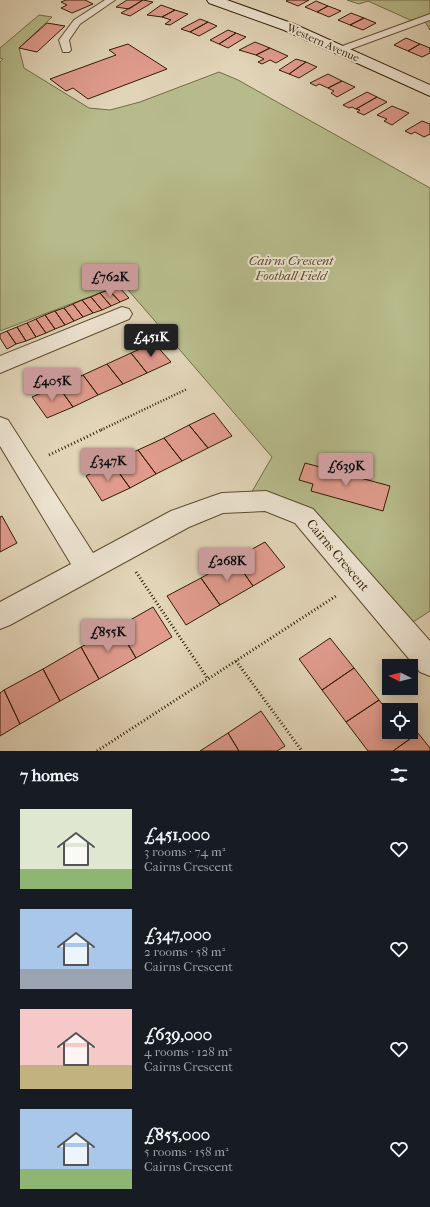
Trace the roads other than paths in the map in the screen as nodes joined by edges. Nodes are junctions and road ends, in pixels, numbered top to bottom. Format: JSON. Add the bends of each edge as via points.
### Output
{"nodes":[{"id":1,"x":111,"y":0,"type":"edge"},
{"id":2,"x":214,"y":0,"type":"edge"},
{"id":3,"x":430,"y":17,"type":"edge"},
{"id":4,"x":66,"y":50,"type":"dead end"},
{"id":5,"x":340,"y":50,"type":"junction"},
{"id":6,"x":430,"y":91,"type":"edge"},
{"id":7,"x":122,"y":314,"type":"dead end"},
{"id":8,"x":0,"y":365,"type":"edge"},
{"id":9,"x":0,"y":426,"type":"edge"},
{"id":10,"x":88,"y":568,"type":"junction"},
{"id":11,"x":0,"y":616,"type":"edge"},
{"id":12,"x":428,"y":657,"type":"edge"}],
"edges":[{"from":1,"to":4,"type":"lane","via":[[77,22],[64,40]]},
{"from":2,"to":5,"type":"street","name":"Western Avenue","via":[[289,27]]},
{"from":3,"to":5,"type":"lane"},
{"from":5,"to":6,"type":"street","name":"Western Avenue"},
{"from":7,"to":8,"type":"street"},
{"from":9,"to":10,"type":"street"},
{"from":10,"to":11,"type":"street","name":"Cairns Crescent"},
{"from":10,"to":12,"type":"street","name":"Cairns Crescent","via":[[180,519],[222,503],[266,501],[304,516]]}]}
